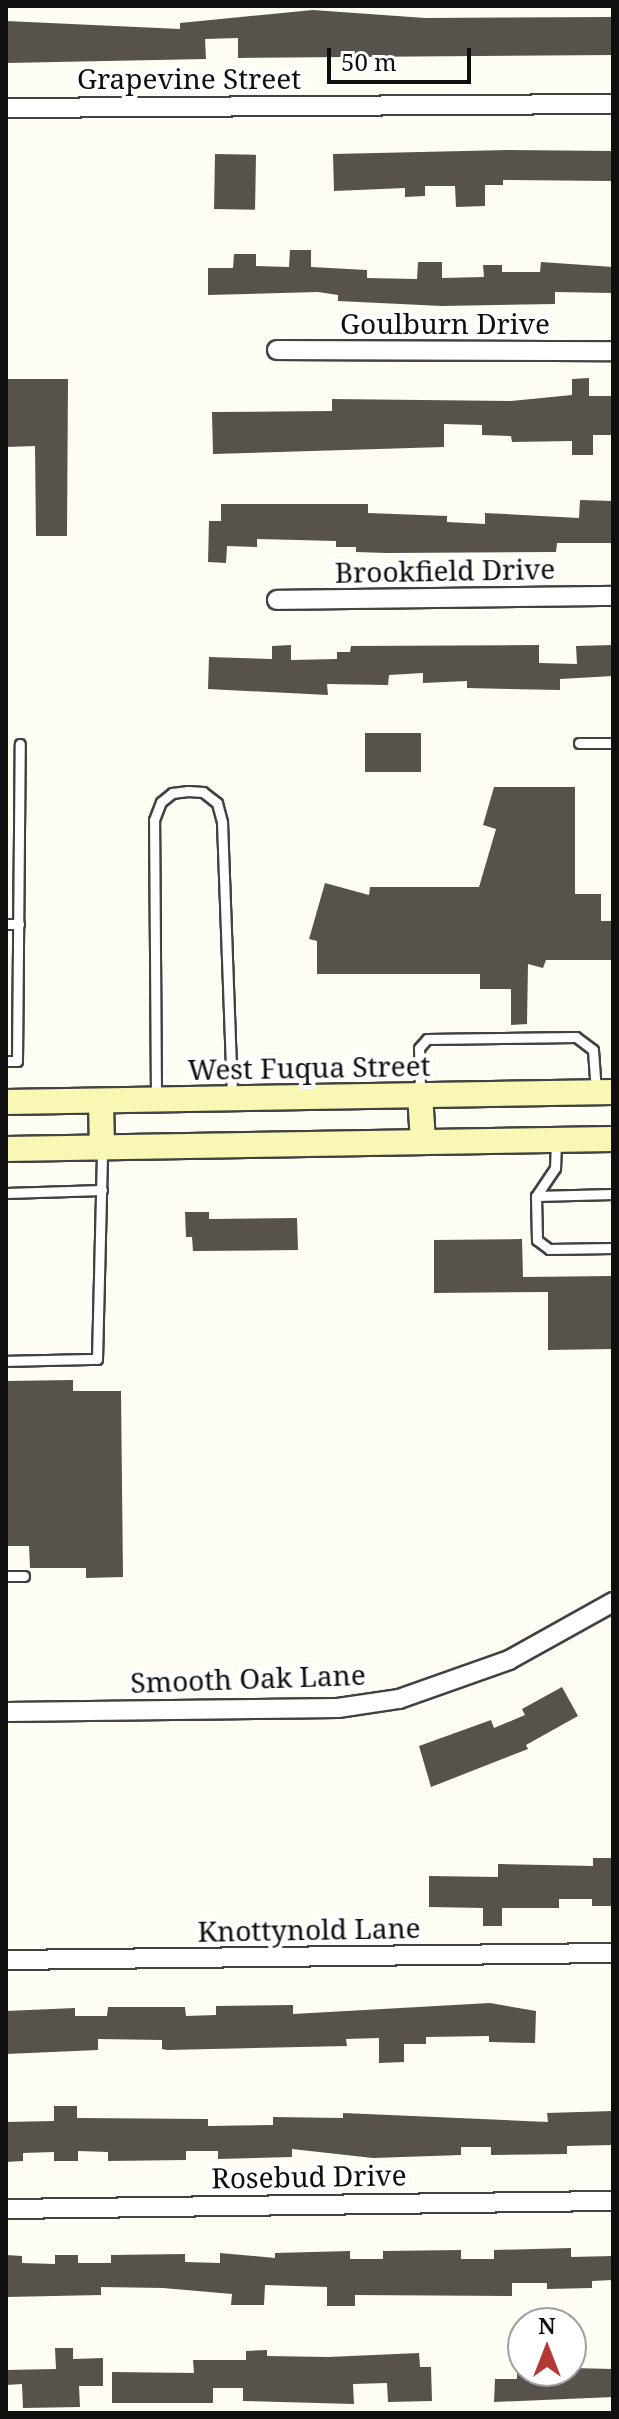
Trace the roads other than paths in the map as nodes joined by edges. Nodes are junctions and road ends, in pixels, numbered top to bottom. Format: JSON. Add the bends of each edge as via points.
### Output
{"nodes":[{"id":1,"x":613,"y":104,"type":"edge"},
{"id":2,"x":6,"y":108,"type":"edge"},
{"id":3,"x":277,"y":350,"type":"dead end"},
{"id":4,"x":613,"y":351,"type":"edge"},
{"id":5,"x":613,"y":596,"type":"edge"},
{"id":6,"x":277,"y":600,"type":"dead end"},
{"id":7,"x":579,"y":743,"type":"dead end"},
{"id":8,"x":613,"y":743,"type":"edge"},
{"id":9,"x":20,"y":744,"type":"dead end"},
{"id":10,"x":6,"y":924,"type":"edge"},
{"id":11,"x":19,"y":924,"type":"junction"},
{"id":12,"x":6,"y":1061,"type":"edge"},
{"id":13,"x":605,"y":1092,"type":"edge"},
{"id":14,"x":420,"y":1094,"type":"junction"},
{"id":15,"x":232,"y":1098,"type":"junction"},
{"id":16,"x":156,"y":1100,"type":"junction"},
{"id":17,"x":101,"y":1101,"type":"junction"},
{"id":18,"x":6,"y":1102,"type":"edge"},
{"id":19,"x":613,"y":1139,"type":"edge"},
{"id":20,"x":556,"y":1140,"type":"junction"},
{"id":21,"x":423,"y":1142,"type":"junction"},
{"id":22,"x":102,"y":1148,"type":"junction"},
{"id":23,"x":6,"y":1149,"type":"edge"},
{"id":24,"x":102,"y":1190,"type":"junction"},
{"id":25,"x":6,"y":1193,"type":"edge"},
{"id":26,"x":613,"y":1194,"type":"edge"},
{"id":27,"x":536,"y":1196,"type":"junction"},
{"id":28,"x":613,"y":1248,"type":"edge"},
{"id":29,"x":6,"y":1361,"type":"edge"},
{"id":30,"x":6,"y":1576,"type":"edge"},
{"id":31,"x":24,"y":1576,"type":"dead end"},
{"id":32,"x":613,"y":1602,"type":"edge"},
{"id":33,"x":6,"y":1712,"type":"edge"},
{"id":34,"x":613,"y":1953,"type":"edge"},
{"id":35,"x":6,"y":1960,"type":"edge"},
{"id":36,"x":613,"y":2201,"type":"edge"},
{"id":37,"x":6,"y":2209,"type":"edge"}],
"edges":[{"from":1,"to":2,"type":"street","name":"Grapevine Street"},
{"from":3,"to":4,"type":"street","name":"Goulburn Drive"},
{"from":5,"to":6,"type":"street","name":"Brookfield Drive"},
{"from":7,"to":8,"type":"lane"},
{"from":9,"to":11,"type":"lane"},
{"from":10,"to":11,"type":"lane"},
{"from":11,"to":12,"type":"lane","via":[[17,1061]]},
{"from":13,"to":14,"type":"main road","name":"West Fuqua Street"},
{"from":13,"to":14,"type":"lane","via":[[593,1050],[576,1037],[440,1036],[419,1048]]},
{"from":14,"to":15,"type":"main road","name":"West Fuqua Street"},
{"from":14,"to":21,"type":"main road"},
{"from":15,"to":16,"type":"main road","name":"West Fuqua Street"},
{"from":15,"to":16,"type":"lane","via":[[222,822],[217,803],[203,792],[188,791],[172,793],[161,802],[154,820]]},
{"from":16,"to":17,"type":"main road","name":"West Fuqua Street"},
{"from":17,"to":18,"type":"main road","name":"West Fuqua Street"},
{"from":17,"to":22,"type":"main road"},
{"from":19,"to":20,"type":"main road"},
{"from":20,"to":21,"type":"main road"},
{"from":20,"to":27,"type":"lane","via":[[555,1168]]},
{"from":21,"to":22,"type":"main road"},
{"from":22,"to":23,"type":"main road"},
{"from":22,"to":24,"type":"lane"},
{"from":24,"to":25,"type":"lane"},
{"from":24,"to":29,"type":"lane","via":[[97,1359]]},
{"from":26,"to":27,"type":"lane"},
{"from":27,"to":28,"type":"lane","via":[[541,1246]]},
{"from":30,"to":31,"type":"lane"},
{"from":32,"to":33,"type":"street","name":"Smooth Oak Lane","via":[[509,1660],[399,1699],[338,1708]]},
{"from":34,"to":35,"type":"street","name":"Knottynold Lane"},
{"from":36,"to":37,"type":"street","name":"Rosebud Drive"}]}
